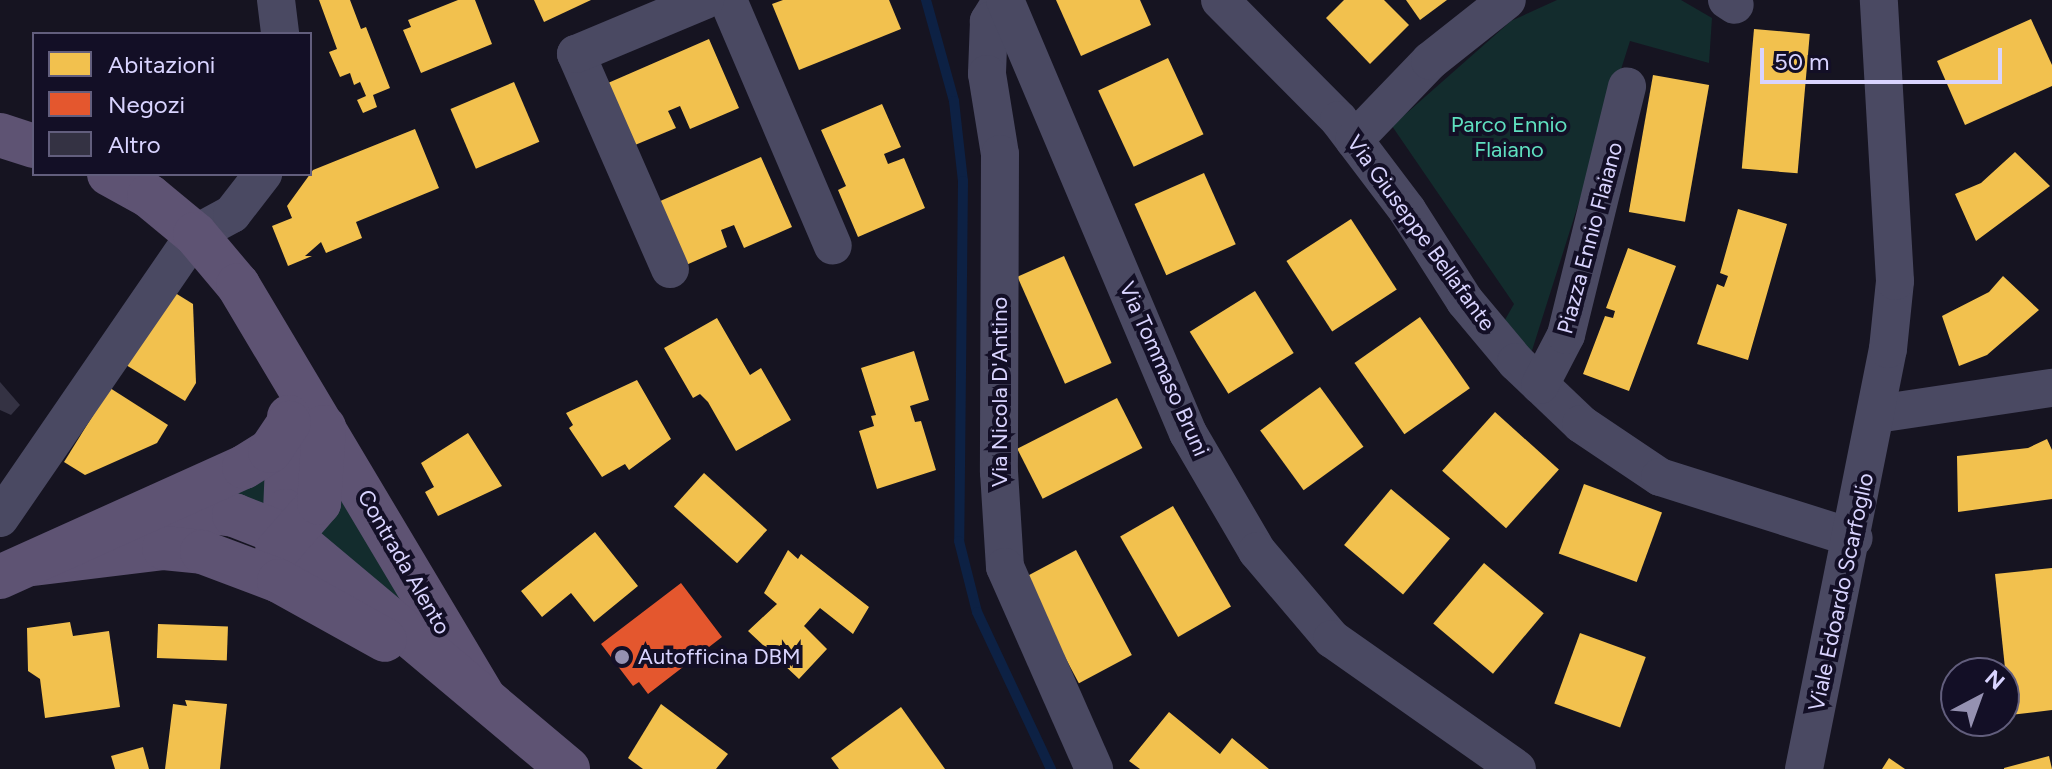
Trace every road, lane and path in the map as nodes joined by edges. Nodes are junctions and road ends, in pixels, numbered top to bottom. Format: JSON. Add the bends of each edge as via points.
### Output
{"nodes":[{"id":1,"x":276,"y":0,"type":"edge"},
{"id":2,"x":705,"y":0,"type":"edge"},
{"id":3,"x":728,"y":0,"type":"edge"},
{"id":4,"x":1003,"y":0,"type":"edge"},
{"id":5,"x":1220,"y":0,"type":"edge"},
{"id":6,"x":1507,"y":0,"type":"edge"},
{"id":7,"x":1879,"y":0,"type":"edge"},
{"id":8,"x":658,"y":9,"type":"edge"},
{"id":9,"x":280,"y":32,"type":"edge"},
{"id":10,"x":1627,"y":86,"type":"dead end"},
{"id":11,"x":1354,"y":140,"type":"junction"},
{"id":12,"x":113,"y":176,"type":"edge"},
{"id":13,"x":261,"y":176,"type":"edge"},
{"id":14,"x":195,"y":234,"type":"junction"},
{"id":15,"x":833,"y":246,"type":"dead end"},
{"id":16,"x":670,"y":269,"type":"dead end"},
{"id":17,"x":1540,"y":385,"type":"junction"},
{"id":18,"x":2052,"y":388,"type":"edge"},
{"id":19,"x":1877,"y":414,"type":"junction"},
{"id":20,"x":307,"y":425,"type":"junction"},
{"id":21,"x":159,"y":506,"type":"junction"},
{"id":22,"x":0,"y":518,"type":"edge"},
{"id":23,"x":293,"y":538,"type":"junction"},
{"id":24,"x":1854,"y":538,"type":"junction"},
{"id":25,"x":231,"y":560,"type":"junction"},
{"id":26,"x":16,"y":570,"type":"edge"},
{"id":27,"x":323,"y":604,"type":"junction"},
{"id":28,"x":484,"y":697,"type":"junction"},
{"id":29,"x":568,"y":769,"type":"edge"},
{"id":30,"x":1094,"y":769,"type":"edge"},
{"id":31,"x":1517,"y":769,"type":"edge"},
{"id":32,"x":1804,"y":769,"type":"edge"}],
"edges":[{"from":1,"to":9,"type":"street"},
{"from":2,"to":8,"type":"street"},
{"from":3,"to":15,"type":"street"},
{"from":4,"to":30,"type":"street","name":"Via Nicola D'Antino","via":[[989,21],[987,74],[1000,154],[999,472],[1005,567]]},
{"from":4,"to":31,"type":"street","name":"Via Tommaso Bruni","via":[[1188,433],[1257,551],[1332,639]]},
{"from":5,"to":11,"type":"street","name":"Via Giuseppe Bellafante"},
{"from":6,"to":11,"type":"street","via":[[1430,61]]},
{"from":7,"to":19,"type":"street","name":"Viale Edoardo Scarfoglio","via":[[1895,281]]},
{"from":8,"to":16,"type":"street","via":[[576,54]]},
{"from":10,"to":17,"type":"street","name":"Piazza Ennio Flaiano","via":[[1566,335]]},
{"from":11,"to":17,"type":"street","name":"Via Giuseppe Bellafante","via":[[1465,301]]},
{"from":12,"to":14,"type":"main road","name":"Contrada Alento","via":[[149,196]]},
{"from":13,"to":14,"type":"street","via":[[232,214]]},
{"from":14,"to":20,"type":"main road","name":"Contrada Alento","via":[[238,285],[277,348]]},
{"from":14,"to":22,"type":"street"},
{"from":17,"to":24,"type":"street","name":"Via Giuseppe Bellafante","via":[[1581,424],[1660,477]]},
{"from":18,"to":19,"type":"street"},
{"from":19,"to":24,"type":"street","name":"Viale Edoardo Scarfoglio"},
{"from":20,"to":21,"type":"main road","via":[[264,456]]},
{"from":20,"to":23,"type":"main road","name":"Contrada Alento","via":[[321,495]]},
{"from":20,"to":28,"type":"main road","name":"Contrada Alento"},
{"from":21,"to":23,"type":"main road","via":[[234,515]]},
{"from":21,"to":26,"type":"main road"},
{"from":23,"to":25,"type":"main road","via":[[266,556]]},
{"from":23,"to":27,"type":"main road"},
{"from":23,"to":28,"type":"main road"},
{"from":24,"to":32,"type":"street","name":"Viale Edoardo Scarfoglio"},
{"from":25,"to":26,"type":"main road","via":[[164,548]]},
{"from":25,"to":27,"type":"main road"},
{"from":27,"to":28,"type":"main road"},
{"from":28,"to":29,"type":"main road"}]}
